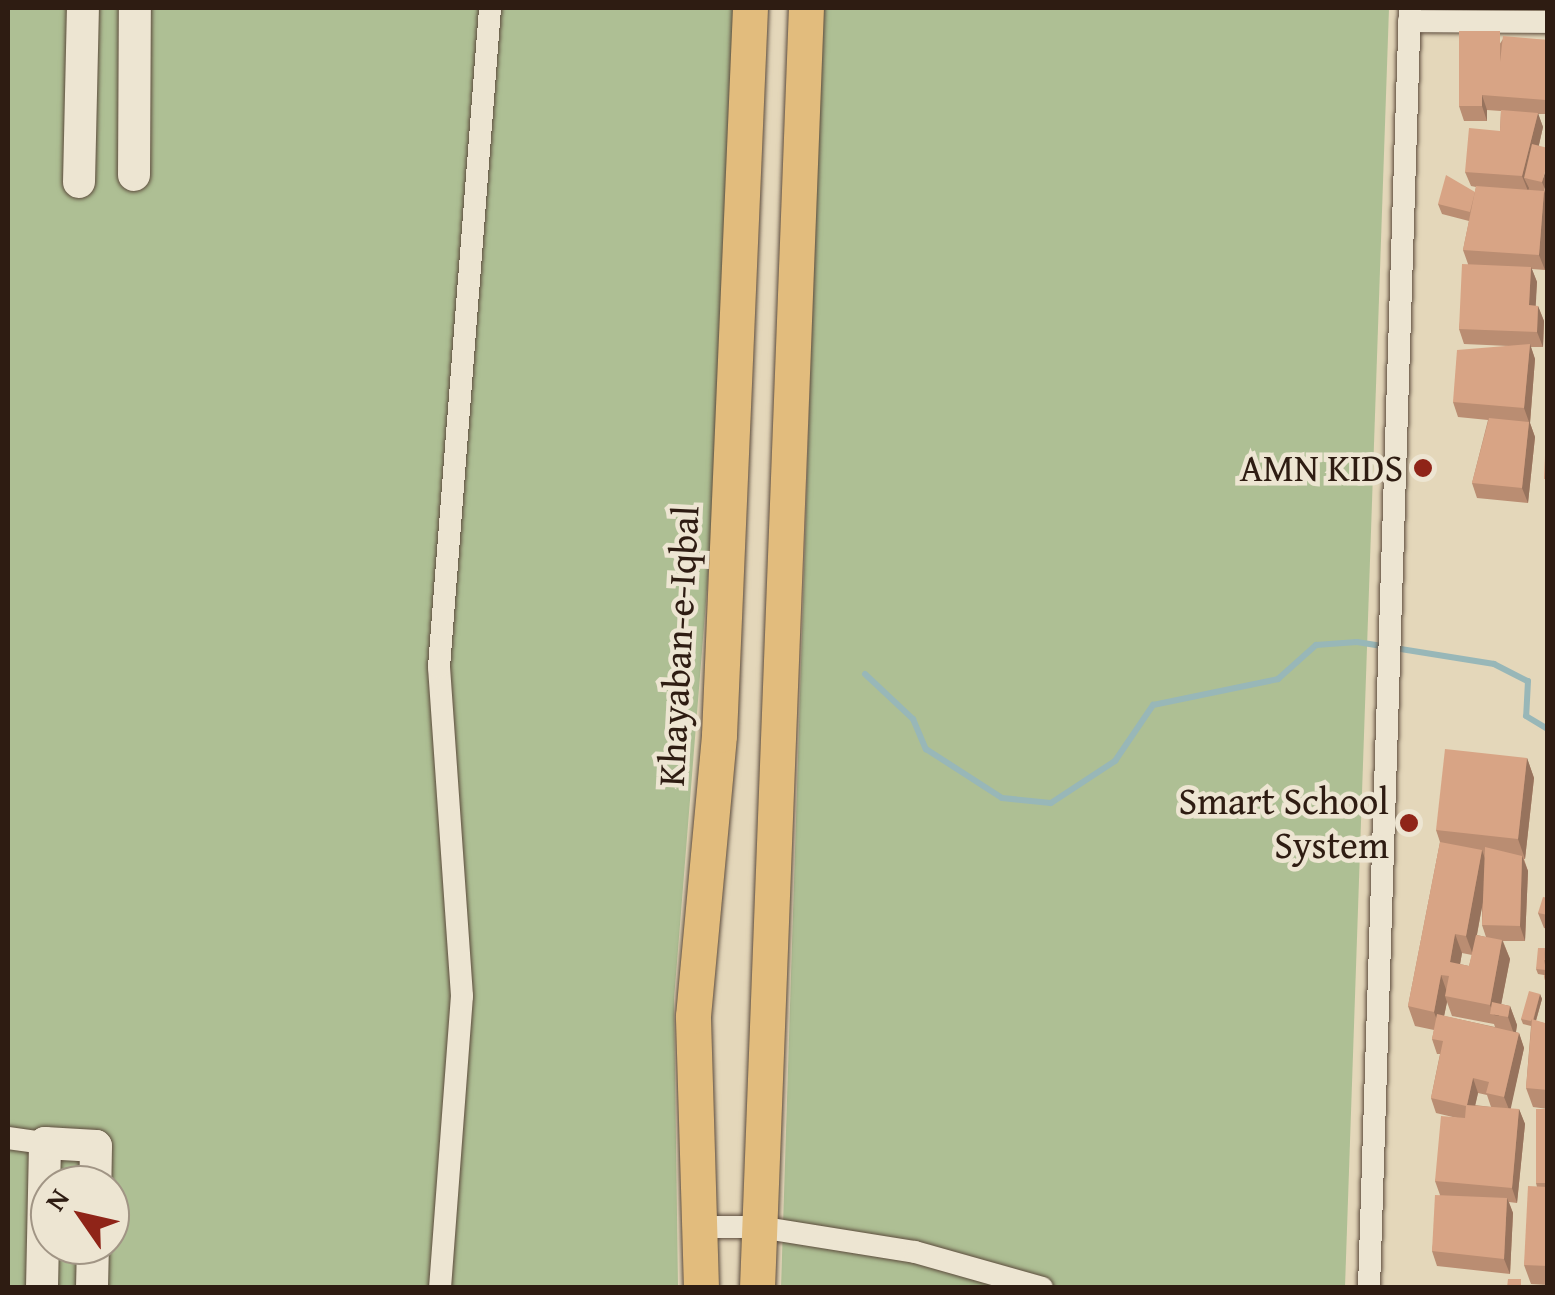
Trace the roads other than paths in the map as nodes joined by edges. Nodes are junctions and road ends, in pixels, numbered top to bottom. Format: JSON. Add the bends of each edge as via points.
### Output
{"nodes":[{"id":1,"x":83,"y":8,"type":"edge"},
{"id":2,"x":135,"y":8,"type":"edge"},
{"id":3,"x":490,"y":8,"type":"edge"},
{"id":4,"x":750,"y":8,"type":"edge"},
{"id":5,"x":806,"y":8,"type":"edge"},
{"id":6,"x":1410,"y":14,"type":"edge"},
{"id":7,"x":1548,"y":22,"type":"edge"},
{"id":8,"x":134,"y":174,"type":"dead end"},
{"id":9,"x":79,"y":182,"type":"dead end"},
{"id":10,"x":8,"y":1138,"type":"edge"},
{"id":11,"x":45,"y":1143,"type":"junction"},
{"id":12,"x":96,"y":1165,"type":"edge"},
{"id":13,"x":700,"y":1227,"type":"junction"},
{"id":14,"x":759,"y":1227,"type":"junction"},
{"id":15,"x":42,"y":1288,"type":"edge"},
{"id":16,"x":440,"y":1288,"type":"edge"},
{"id":17,"x":701,"y":1288,"type":"edge"},
{"id":18,"x":757,"y":1288,"type":"edge"},
{"id":19,"x":1042,"y":1288,"type":"edge"},
{"id":20,"x":1369,"y":1288,"type":"edge"}],
"edges":[{"from":1,"to":9,"type":"street"},
{"from":2,"to":8,"type":"street"},
{"from":3,"to":16,"type":"street","via":[[440,667],[462,996]]},
{"from":4,"to":13,"type":"main road","name":"Khayaban-e-Iqbal","via":[[719,735],[693,1016]]},
{"from":5,"to":14,"type":"main road"},
{"from":6,"to":7,"type":"street"},
{"from":6,"to":20,"type":"street"},
{"from":10,"to":11,"type":"street"},
{"from":11,"to":12,"type":"street","via":[[96,1146]]},
{"from":11,"to":15,"type":"street"},
{"from":13,"to":14,"type":"street"},
{"from":13,"to":17,"type":"main road","name":"Khayaban-e-Iqbal"},
{"from":14,"to":18,"type":"main road"},
{"from":14,"to":19,"type":"street","via":[[915,1252]]}]}
